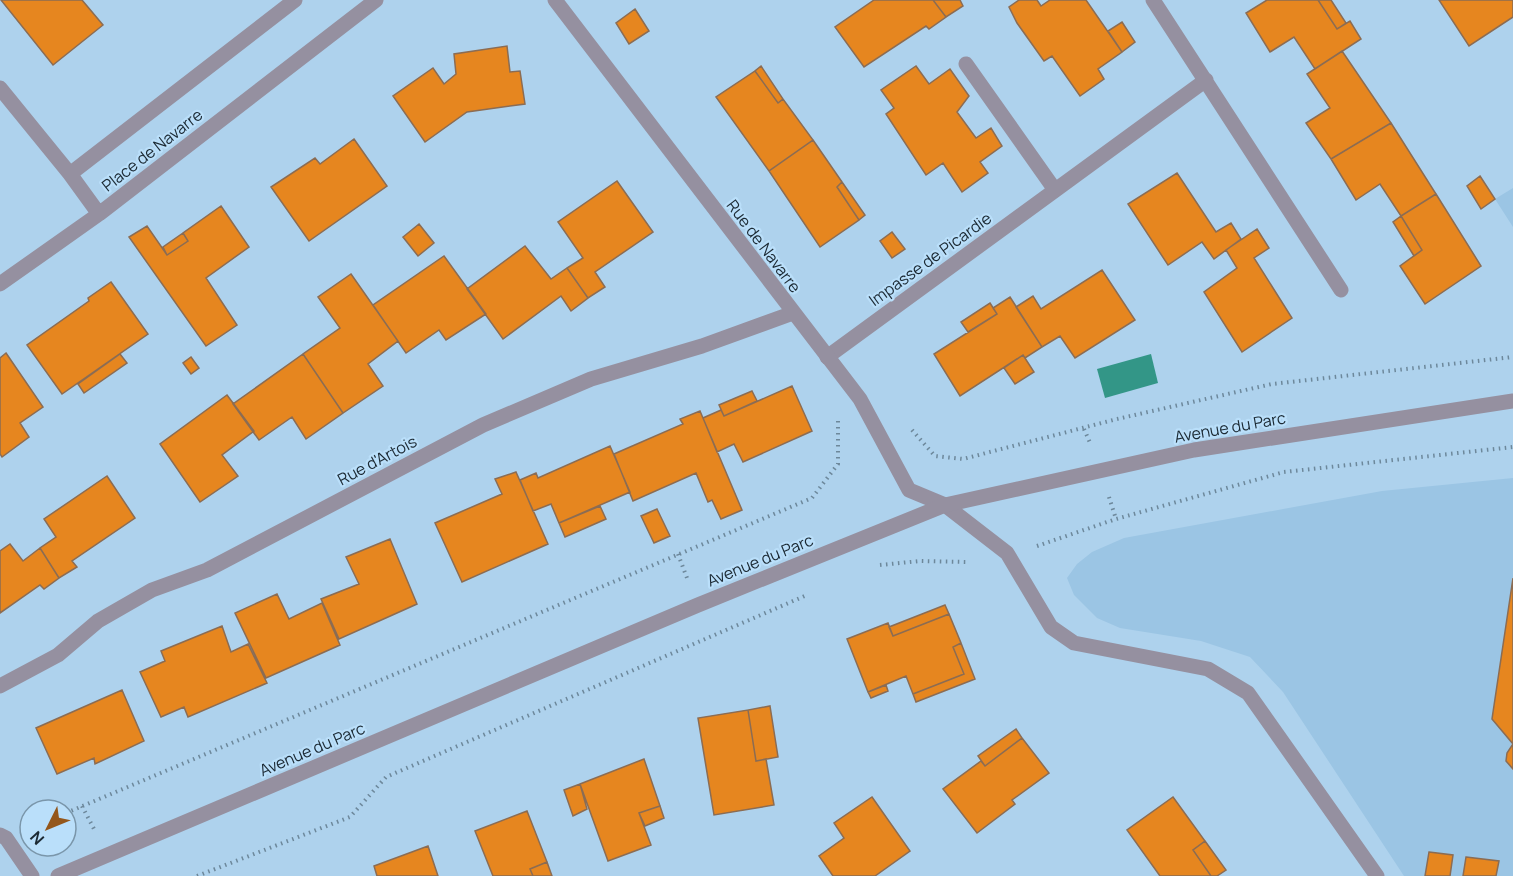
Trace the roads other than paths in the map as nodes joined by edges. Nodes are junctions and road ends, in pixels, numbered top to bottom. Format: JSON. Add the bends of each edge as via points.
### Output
{"nodes":[{"id":1,"x":295,"y":0,"type":"edge"},
{"id":2,"x":376,"y":0,"type":"edge"},
{"id":3,"x":555,"y":0,"type":"edge"},
{"id":4,"x":1154,"y":0,"type":"edge"},
{"id":5,"x":966,"y":64,"type":"dead end"},
{"id":6,"x":1206,"y":80,"type":"junction"},
{"id":7,"x":0,"y":88,"type":"edge"},
{"id":8,"x":70,"y":174,"type":"junction"},
{"id":9,"x":1055,"y":190,"type":"junction"},
{"id":10,"x":99,"y":214,"type":"junction"},
{"id":11,"x":0,"y":284,"type":"edge"},
{"id":12,"x":1341,"y":290,"type":"dead end"},
{"id":13,"x":793,"y":314,"type":"junction"},
{"id":14,"x":827,"y":357,"type":"junction"},
{"id":15,"x":1513,"y":401,"type":"edge"},
{"id":16,"x":945,"y":505,"type":"junction"},
{"id":17,"x":0,"y":686,"type":"edge"},
{"id":18,"x":0,"y":835,"type":"edge"},
{"id":19,"x":32,"y":876,"type":"edge"},
{"id":20,"x":58,"y":876,"type":"edge"},
{"id":21,"x":1377,"y":876,"type":"edge"}],
"edges":[{"from":1,"to":8,"type":"street","name":"Place de Navarre"},
{"from":2,"to":10,"type":"street","name":"Place de Navarre"},
{"from":3,"to":13,"type":"street","name":"Rue de Navarre"},
{"from":4,"to":6,"type":"street"},
{"from":5,"to":9,"type":"street"},
{"from":6,"to":9,"type":"street","name":"Impasse de Picardie"},
{"from":6,"to":12,"type":"street"},
{"from":7,"to":8,"type":"street"},
{"from":8,"to":10,"type":"street","name":"Place de Navarre"},
{"from":9,"to":14,"type":"street","name":"Impasse de Picardie"},
{"from":10,"to":11,"type":"street"},
{"from":13,"to":14,"type":"street","name":"Rue de Navarre"},
{"from":13,"to":17,"type":"street","name":"Rue d'Artois","via":[[591,380],[483,425],[207,570],[152,590],[98,621],[58,655]]},
{"from":14,"to":16,"type":"street","name":"Rue de Navarre","via":[[860,399],[909,489]]},
{"from":15,"to":16,"type":"street","name":"Avenue du Parc","via":[[1194,450]]},
{"from":16,"to":20,"type":"street","name":"Avenue du Parc","via":[[698,605]]},
{"from":16,"to":21,"type":"street","name":"Rue de Navarre","via":[[1007,553],[1050,627],[1074,643],[1209,669],[1248,693]]},
{"from":18,"to":19,"type":"street"}]}
